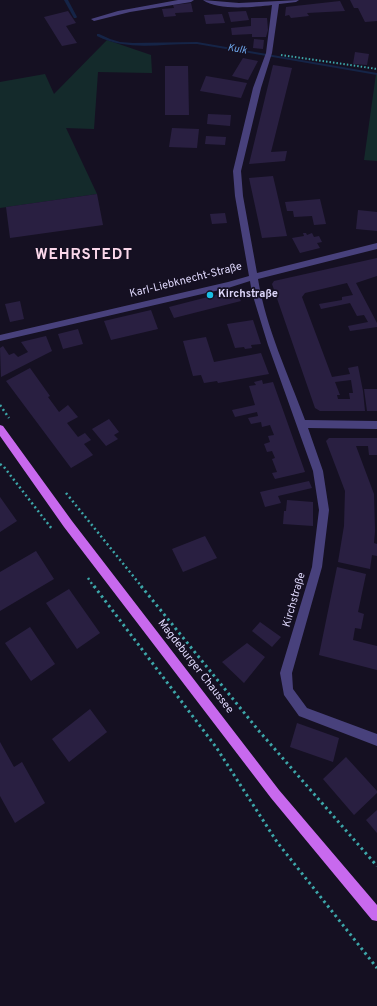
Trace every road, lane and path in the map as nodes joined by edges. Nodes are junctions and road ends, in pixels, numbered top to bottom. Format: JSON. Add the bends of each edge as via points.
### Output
{"nodes":[{"id":1,"x":191,"y":0,"type":"edge"},
{"id":2,"x":206,"y":0,"type":"edge"},
{"id":3,"x":296,"y":0,"type":"edge"},
{"id":4,"x":276,"y":2,"type":"junction"},
{"id":5,"x":94,"y":19,"type":"dead end"},
{"id":6,"x":268,"y":56,"type":"junction"},
{"id":7,"x":377,"y":69,"type":"edge"},
{"id":8,"x":377,"y":246,"type":"edge"},
{"id":9,"x":254,"y":277,"type":"junction"},
{"id":10,"x":0,"y":338,"type":"edge"},
{"id":11,"x":0,"y":405,"type":"edge"},
{"id":12,"x":13,"y":423,"type":"dead end"},
{"id":13,"x":302,"y":424,"type":"junction"},
{"id":14,"x":377,"y":425,"type":"edge"},
{"id":15,"x":0,"y":429,"type":"edge"},
{"id":16,"x":0,"y":464,"type":"edge"},
{"id":17,"x":64,"y":491,"type":"dead end"},
{"id":18,"x":52,"y":530,"type":"dead end"},
{"id":19,"x":86,"y":575,"type":"dead end"},
{"id":20,"x":377,"y":740,"type":"edge"},
{"id":21,"x":377,"y":866,"type":"edge"},
{"id":22,"x":377,"y":915,"type":"edge"},
{"id":23,"x":377,"y":968,"type":"edge"}],
"edges":[{"from":1,"to":5,"type":"street","via":[[141,7]]},
{"from":2,"to":4,"type":"street","via":[[232,5]]},
{"from":3,"to":4,"type":"street"},
{"from":4,"to":6,"type":"street","name":"Kirchstraße"},
{"from":6,"to":7,"type":"path"},
{"from":6,"to":9,"type":"street","name":"Kirchstraße","via":[[257,88],[237,171],[238,196]]},
{"from":8,"to":9,"type":"street","name":"Karl-Liebknecht-Straße"},
{"from":9,"to":10,"type":"street","name":"Karl-Liebknecht-Straße"},
{"from":9,"to":13,"type":"street","name":"Kirchstraße","via":[[256,293],[272,345]]},
{"from":11,"to":12,"type":"path"},
{"from":13,"to":14,"type":"street"},
{"from":13,"to":20,"type":"street","name":"Kirchstraße","via":[[318,471],[324,510],[317,567],[286,673],[288,691],[303,712]]},
{"from":15,"to":22,"type":"main road","name":"Magdeburger Chaussee","via":[[68,524],[275,794]]},
{"from":16,"to":18,"type":"path"},
{"from":17,"to":21,"type":"path","via":[[259,731]]},
{"from":19,"to":23,"type":"path","via":[[216,747],[277,842]]}]}
